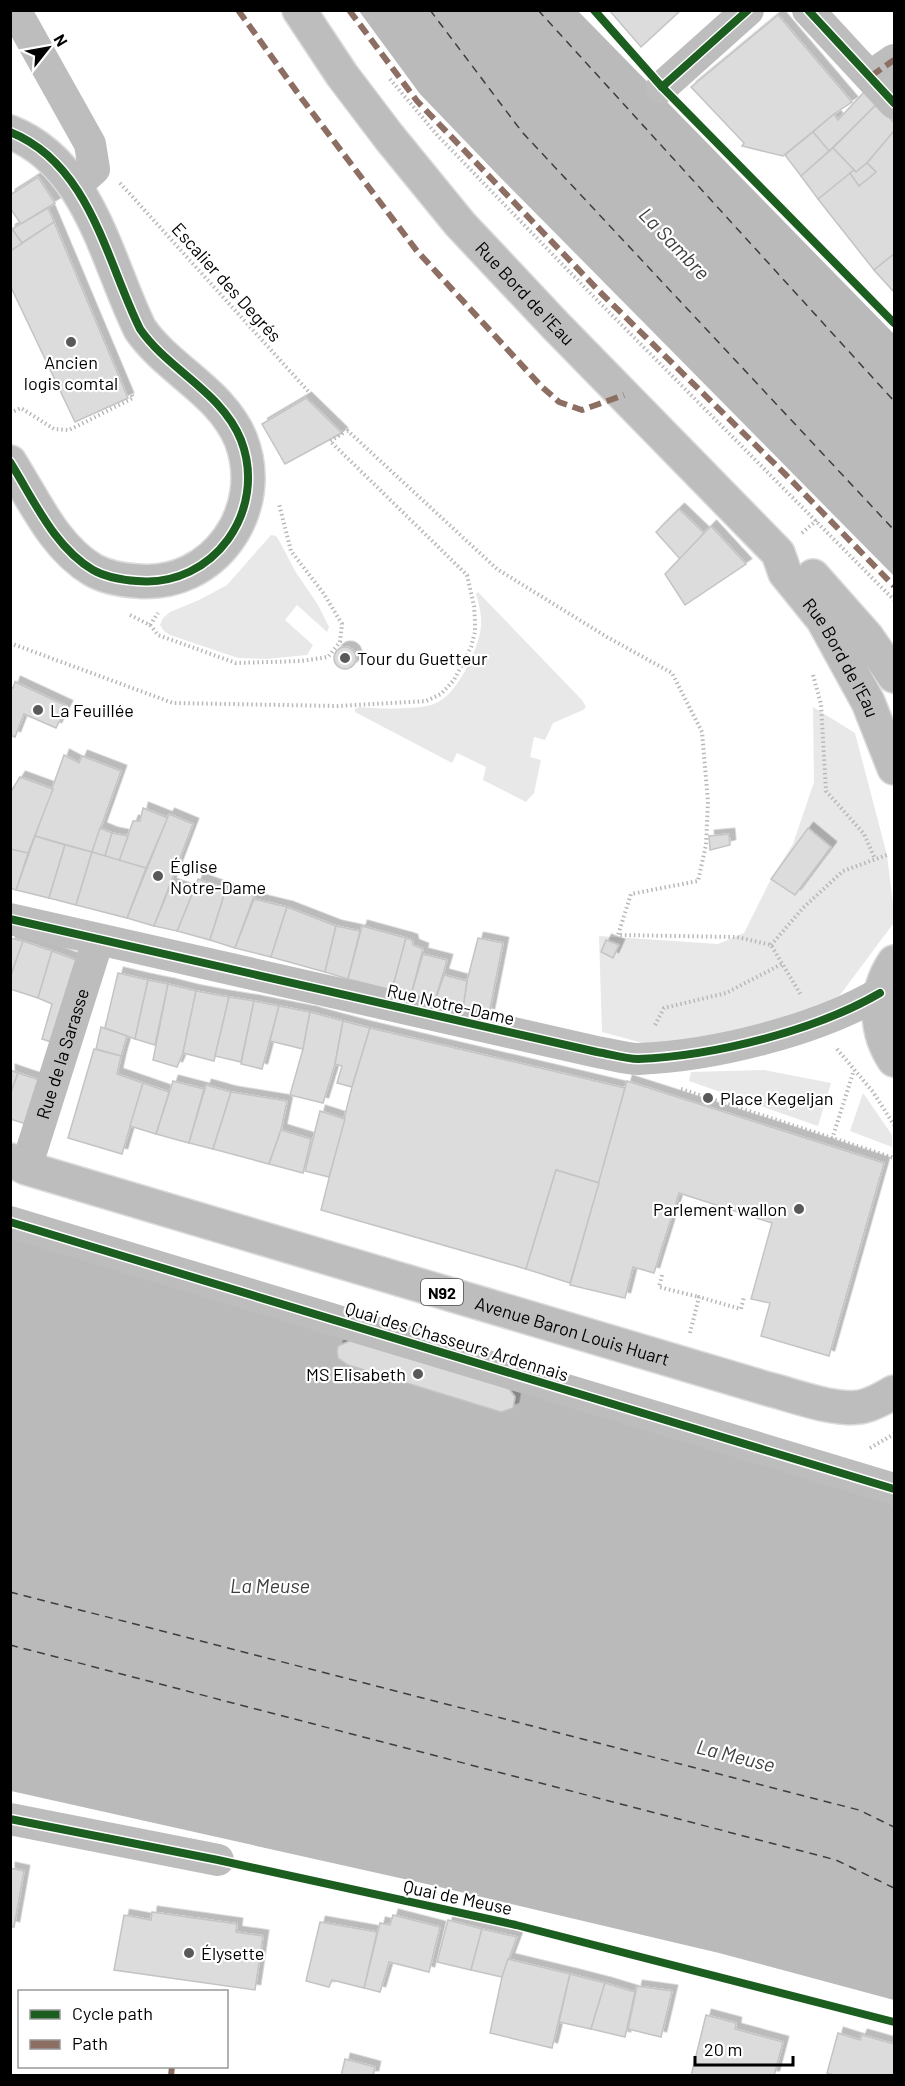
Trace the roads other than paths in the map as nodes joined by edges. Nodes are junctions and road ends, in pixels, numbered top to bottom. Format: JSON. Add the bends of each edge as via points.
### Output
{"nodes":[{"id":1,"x":15,"y":10,"type":"edge"},
{"id":2,"x":299,"y":10,"type":"edge"},
{"id":3,"x":748,"y":10,"type":"edge"},
{"id":4,"x":808,"y":10,"type":"edge"},
{"id":5,"x":883,"y":68,"type":"edge"},
{"id":6,"x":662,"y":87,"type":"dead end"},
{"id":7,"x":894,"y":103,"type":"edge"},
{"id":8,"x":10,"y":132,"type":"edge"},
{"id":9,"x":75,"y":186,"type":"junction"},
{"id":10,"x":10,"y":462,"type":"edge"},
{"id":11,"x":778,"y":553,"type":"junction"},
{"id":12,"x":894,"y":676,"type":"edge"},
{"id":13,"x":894,"y":768,"type":"edge"},
{"id":14,"x":10,"y":919,"type":"edge"},
{"id":15,"x":98,"y":940,"type":"junction"},
{"id":16,"x":894,"y":962,"type":"edge"},
{"id":17,"x":880,"y":993,"type":"junction"},
{"id":18,"x":894,"y":1060,"type":"edge"},
{"id":19,"x":18,"y":1164,"type":"edge"},
{"id":20,"x":10,"y":1222,"type":"edge"},
{"id":21,"x":894,"y":1392,"type":"edge"},
{"id":22,"x":894,"y":1489,"type":"edge"},
{"id":23,"x":10,"y":1819,"type":"edge"},
{"id":24,"x":218,"y":1860,"type":"dead end"}],
"edges":[{"from":1,"to":9,"type":"street","via":[[90,144],[94,169]]},
{"from":2,"to":11,"type":"main road","name":"Rue Bord de l'Eau","via":[[342,75],[460,224]]},
{"from":3,"to":6,"type":"street"},
{"from":4,"to":5,"type":"street","via":[[859,66]]},
{"from":5,"to":7,"type":"street"},
{"from":8,"to":9,"type":"main road","via":[[50,157]]},
{"from":9,"to":10,"type":"main road","via":[[140,329],[216,402],[236,428],[247,466],[247,499],[231,534],[204,564],[165,580],[123,580],[94,570],[66,548]]},
{"from":11,"to":12,"type":"main road","name":"Rue Bord de l'Eau","via":[[796,558],[867,637]]},
{"from":11,"to":13,"type":"main road","name":"Rue Bord de l'Eau","via":[[785,573],[823,620],[868,702]]},
{"from":14,"to":15,"type":"street","name":"Rue Notre-Dame"},
{"from":15,"to":17,"type":"street","name":"Rue Notre-Dame","via":[[636,1059],[723,1049],[853,1009]]},
{"from":15,"to":19,"type":"street","name":"Rue de la Sarasse"},
{"from":16,"to":17,"type":"main road"},
{"from":17,"to":18,"type":"main road","via":[[881,1030]]},
{"from":19,"to":21,"type":"main road","name":"Avenue Baron Louis Huart","number":"N92","via":[[768,1389],[838,1407],[861,1407]]},
{"from":20,"to":22,"type":"street","name":"Quai des Chasseurs Ardennais"},
{"from":23,"to":24,"type":"street"}]}
